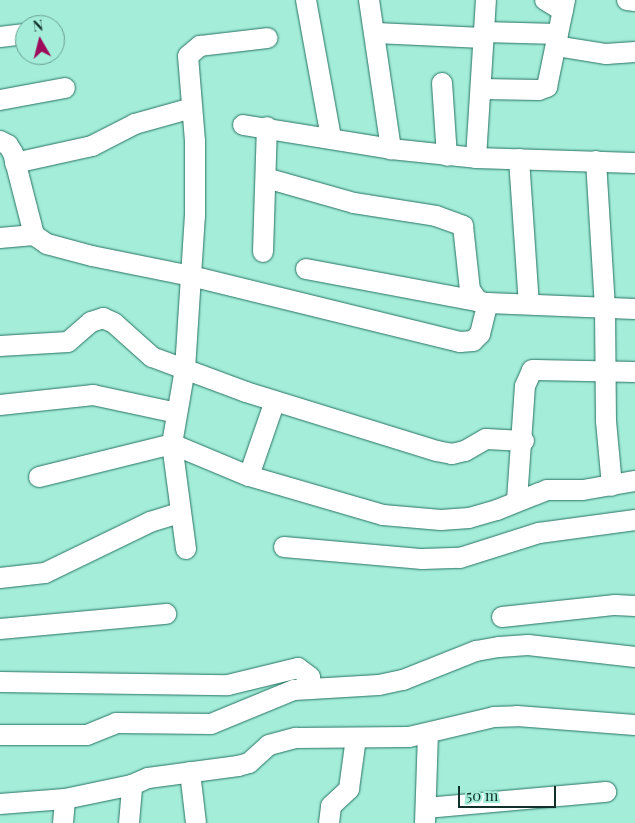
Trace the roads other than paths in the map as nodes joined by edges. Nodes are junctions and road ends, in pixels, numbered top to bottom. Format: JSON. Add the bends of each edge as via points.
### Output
{"nodes":[{"id":1,"x":306,"y":0,"type":"edge"},
{"id":2,"x":369,"y":0,"type":"edge"},
{"id":3,"x":486,"y":0,"type":"edge"},
{"id":4,"x":545,"y":0,"type":"edge"},
{"id":5,"x":627,"y":0,"type":"edge"},
{"id":6,"x":635,"y":1,"type":"edge"},
{"id":7,"x":564,"y":5,"type":"edge"},
{"id":8,"x":376,"y":33,"type":"junction"},
{"id":9,"x":15,"y":35,"type":"edge"},
{"id":10,"x":483,"y":35,"type":"junction"},
{"id":11,"x":0,"y":37,"type":"edge"},
{"id":12,"x":268,"y":38,"type":"dead end"},
{"id":13,"x":557,"y":40,"type":"junction"},
{"id":14,"x":635,"y":52,"type":"edge"},
{"id":15,"x":442,"y":83,"type":"dead end"},
{"id":16,"x":65,"y":88,"type":"dead end"},
{"id":17,"x":481,"y":89,"type":"junction"},
{"id":18,"x":0,"y":100,"type":"edge"},
{"id":19,"x":192,"y":108,"type":"junction"},
{"id":20,"x":243,"y":125,"type":"dead end"},
{"id":21,"x":267,"y":127,"type":"junction"},
{"id":22,"x":332,"y":137,"type":"junction"},
{"id":23,"x":0,"y":141,"type":"edge"},
{"id":24,"x":391,"y":149,"type":"junction"},
{"id":25,"x":447,"y":156,"type":"junction"},
{"id":26,"x":476,"y":158,"type":"junction"},
{"id":27,"x":519,"y":159,"type":"junction"},
{"id":28,"x":596,"y":162,"type":"junction"},
{"id":29,"x":15,"y":163,"type":"junction"},
{"id":30,"x":635,"y":163,"type":"edge"},
{"id":31,"x":266,"y":178,"type":"junction"},
{"id":32,"x":34,"y":234,"type":"junction"},
{"id":33,"x":0,"y":238,"type":"edge"},
{"id":34,"x":263,"y":252,"type":"dead end"},
{"id":35,"x":306,"y":268,"type":"dead end"},
{"id":36,"x":191,"y":276,"type":"junction"},
{"id":37,"x":483,"y":302,"type":"junction"},
{"id":38,"x":529,"y":304,"type":"junction"},
{"id":39,"x":605,"y":308,"type":"junction"},
{"id":40,"x":635,"y":309,"type":"edge"},
{"id":41,"x":0,"y":346,"type":"edge"},
{"id":42,"x":185,"y":369,"type":"junction"},
{"id":43,"x":606,"y":371,"type":"junction"},
{"id":44,"x":635,"y":372,"type":"edge"},
{"id":45,"x":275,"y":401,"type":"junction"},
{"id":46,"x":0,"y":405,"type":"edge"},
{"id":47,"x":178,"y":413,"type":"junction"},
{"id":48,"x":524,"y":441,"type":"junction"},
{"id":49,"x":172,"y":444,"type":"junction"},
{"id":50,"x":249,"y":476,"type":"junction"},
{"id":51,"x":39,"y":477,"type":"dead end"},
{"id":52,"x":635,"y":481,"type":"edge"},
{"id":53,"x":612,"y":486,"type":"junction"},
{"id":54,"x":517,"y":500,"type":"junction"},
{"id":55,"x":180,"y":513,"type":"junction"},
{"id":56,"x":635,"y":520,"type":"edge"},
{"id":57,"x":284,"y":548,"type":"dead end"},
{"id":58,"x":186,"y":549,"type":"dead end"},
{"id":59,"x":0,"y":578,"type":"edge"},
{"id":60,"x":635,"y":606,"type":"edge"},
{"id":61,"x":166,"y":614,"type":"dead end"},
{"id":62,"x":502,"y":617,"type":"dead end"},
{"id":63,"x":0,"y":629,"type":"edge"},
{"id":64,"x":635,"y":658,"type":"edge"},
{"id":65,"x":0,"y":682,"type":"edge"},
{"id":66,"x":312,"y":688,"type":"junction"},
{"id":67,"x":635,"y":725,"type":"edge"},
{"id":68,"x":428,"y":734,"type":"junction"},
{"id":69,"x":0,"y":735,"type":"edge"},
{"id":70,"x":356,"y":738,"type":"junction"},
{"id":71,"x":190,"y":772,"type":"junction"},
{"id":72,"x":132,"y":785,"type":"junction"},
{"id":73,"x":606,"y":792,"type":"dead end"},
{"id":74,"x":65,"y":799,"type":"junction"},
{"id":75,"x":0,"y":804,"type":"edge"},
{"id":76,"x":425,"y":816,"type":"edge"},
{"id":77,"x":63,"y":823,"type":"edge"},
{"id":78,"x":129,"y":823,"type":"edge"},
{"id":79,"x":196,"y":823,"type":"edge"},
{"id":80,"x":329,"y":823,"type":"edge"}],
"edges":[{"from":1,"to":22,"type":"street"},
{"from":2,"to":8,"type":"street"},
{"from":3,"to":10,"type":"street"},
{"from":4,"to":7,"type":"street"},
{"from":5,"to":6,"type":"street"},
{"from":7,"to":13,"type":"street"},
{"from":8,"to":10,"type":"street"},
{"from":8,"to":24,"type":"street"},
{"from":9,"to":11,"type":"street"},
{"from":10,"to":13,"type":"street"},
{"from":10,"to":17,"type":"street"},
{"from":12,"to":19,"type":"street","via":[[193,50],[188,56]]},
{"from":13,"to":14,"type":"street","via":[[606,54]]},
{"from":13,"to":17,"type":"street","via":[[547,87],[539,90]]},
{"from":15,"to":25,"type":"street"},
{"from":16,"to":18,"type":"street"},
{"from":17,"to":26,"type":"street"},
{"from":19,"to":29,"type":"street","via":[[135,124],[92,146]]},
{"from":19,"to":36,"type":"street","via":[[196,182]]},
{"from":20,"to":21,"type":"street"},
{"from":21,"to":22,"type":"street"},
{"from":21,"to":31,"type":"street"},
{"from":22,"to":24,"type":"street"},
{"from":23,"to":29,"type":"street","via":[[8,145]]},
{"from":24,"to":25,"type":"street"},
{"from":25,"to":26,"type":"street"},
{"from":26,"to":27,"type":"street"},
{"from":27,"to":28,"type":"street"},
{"from":27,"to":38,"type":"street"},
{"from":28,"to":30,"type":"street"},
{"from":28,"to":39,"type":"street"},
{"from":29,"to":32,"type":"street"},
{"from":31,"to":34,"type":"street"},
{"from":31,"to":37,"type":"street","via":[[354,203],[436,216],[463,226],[470,290]]},
{"from":32,"to":33,"type":"street"},
{"from":32,"to":36,"type":"street","via":[[47,244]]},
{"from":35,"to":37,"type":"street"},
{"from":36,"to":37,"type":"street","via":[[460,342],[473,342],[480,334]]},
{"from":36,"to":42,"type":"street"},
{"from":37,"to":38,"type":"street"},
{"from":38,"to":39,"type":"street"},
{"from":39,"to":40,"type":"street"},
{"from":39,"to":43,"type":"street"},
{"from":41,"to":42,"type":"street","via":[[68,342],[91,322],[103,318],[114,323],[152,358]]},
{"from":42,"to":45,"type":"street"},
{"from":42,"to":47,"type":"street"},
{"from":43,"to":44,"type":"street"},
{"from":43,"to":48,"type":"street","via":[[532,370],[525,386]]},
{"from":43,"to":53,"type":"street","via":[[606,421]]},
{"from":45,"to":48,"type":"street","via":[[452,454],[465,451],[486,439]]},
{"from":45,"to":50,"type":"street"},
{"from":46,"to":47,"type":"street","via":[[94,395]]},
{"from":47,"to":49,"type":"street"},
{"from":48,"to":54,"type":"street"},
{"from":49,"to":50,"type":"street"},
{"from":49,"to":51,"type":"street"},
{"from":49,"to":55,"type":"street"},
{"from":50,"to":54,"type":"street","via":[[383,515],[441,520],[469,518]]},
{"from":52,"to":53,"type":"street"},
{"from":53,"to":54,"type":"street","via":[[548,490]]},
{"from":55,"to":58,"type":"street"},
{"from":55,"to":59,"type":"street","via":[[150,522],[45,573]]},
{"from":56,"to":57,"type":"street","via":[[539,532],[460,558],[422,559]]},
{"from":60,"to":62,"type":"street","via":[[615,605]]},
{"from":61,"to":63,"type":"street"},
{"from":64,"to":66,"type":"street","via":[[513,645],[476,651],[404,680],[379,685]]},
{"from":65,"to":66,"type":"street","via":[[228,685],[298,668],[310,677]]},
{"from":66,"to":69,"type":"street","via":[[276,695],[211,724],[116,723],[88,735]]},
{"from":67,"to":68,"type":"street","via":[[502,717]]},
{"from":68,"to":70,"type":"street"},
{"from":68,"to":76,"type":"street"},
{"from":70,"to":71,"type":"street","via":[[282,740],[269,745],[249,763]]},
{"from":70,"to":80,"type":"street","via":[[349,789],[331,806]]},
{"from":71,"to":72,"type":"street","via":[[148,778]]},
{"from":71,"to":79,"type":"street"},
{"from":72,"to":74,"type":"street"},
{"from":72,"to":78,"type":"street"},
{"from":73,"to":76,"type":"street"},
{"from":74,"to":75,"type":"street"},
{"from":74,"to":77,"type":"street"}]}
